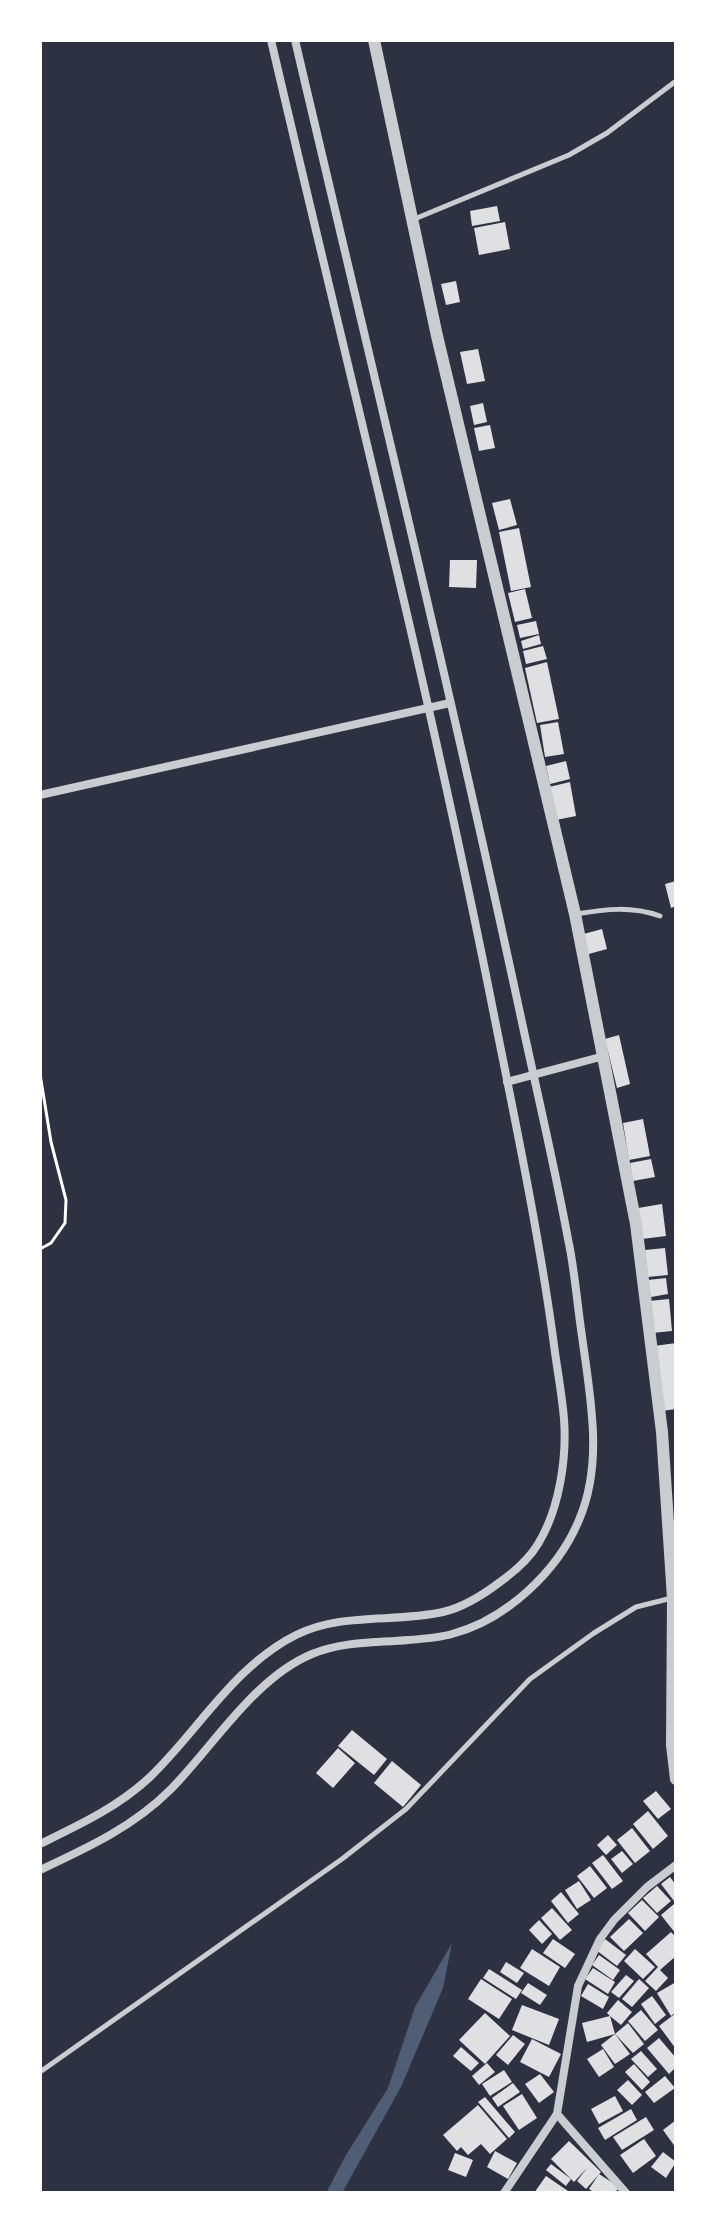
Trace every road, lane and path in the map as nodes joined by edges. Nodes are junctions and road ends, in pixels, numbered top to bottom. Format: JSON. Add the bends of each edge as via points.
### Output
{"nodes":[{"id":1,"x":271,"y":40,"type":"edge"},
{"id":2,"x":295,"y":40,"type":"edge"},
{"id":3,"x":374,"y":40,"type":"edge"},
{"id":4,"x":676,"y":81,"type":"edge"},
{"id":5,"x":411,"y":220,"type":"junction"},
{"id":6,"x":450,"y":703,"type":"junction"},
{"id":7,"x":427,"y":708,"type":"junction"},
{"id":8,"x":40,"y":795,"type":"edge"},
{"id":9,"x":575,"y":914,"type":"junction"},
{"id":10,"x":660,"y":916,"type":"dead end"},
{"id":11,"x":604,"y":1056,"type":"junction"},
{"id":12,"x":40,"y":1074,"type":"edge"},
{"id":13,"x":533,"y":1075,"type":"junction"},
{"id":14,"x":507,"y":1082,"type":"junction"},
{"id":15,"x":40,"y":1249,"type":"edge"},
{"id":16,"x":673,"y":1598,"type":"junction"},
{"id":17,"x":676,"y":1779,"type":"edge"},
{"id":18,"x":40,"y":1844,"type":"edge"},
{"id":19,"x":676,"y":1865,"type":"edge"},
{"id":20,"x":40,"y":1870,"type":"edge"},
{"id":21,"x":40,"y":2072,"type":"edge"},
{"id":22,"x":557,"y":2114,"type":"junction"},
{"id":23,"x":504,"y":2193,"type":"edge"},
{"id":24,"x":626,"y":2193,"type":"edge"}],
"edges":[{"from":1,"to":7,"type":"street"},
{"from":2,"to":6,"type":"street"},
{"from":3,"to":5,"type":"street"},
{"from":4,"to":5,"type":"lane","via":[[580,149]]},
{"from":5,"to":9,"type":"street"},
{"from":6,"to":7,"type":"street"},
{"from":6,"to":13,"type":"street"},
{"from":7,"to":8,"type":"street"},
{"from":7,"to":14,"type":"street"},
{"from":9,"to":10,"type":"lane","via":[[621,908]]},
{"from":9,"to":11,"type":"street"},
{"from":11,"to":13,"type":"street"},
{"from":11,"to":16,"type":"street","via":[[645,1281]]},
{"from":12,"to":15,"type":"path","via":[[66,1200],[65,1223]]},
{"from":13,"to":14,"type":"street"},
{"from":13,"to":20,"type":"street","via":[[569,1243],[593,1423],[592,1474],[579,1521],[557,1559],[529,1590],[492,1617],[453,1634],[346,1643],[309,1655],[248,1703],[140,1817]]},
{"from":14,"to":18,"type":"street","via":[[541,1249],[565,1424],[562,1472],[537,1545],[480,1597],[447,1611],[343,1619],[298,1633],[265,1654],[126,1798]]},
{"from":16,"to":17,"type":"street"},
{"from":16,"to":21,"type":"lane","via":[[636,1607],[530,1679],[406,1809]]},
{"from":19,"to":22,"type":"street","via":[[614,1920],[583,1973]]},
{"from":22,"to":23,"type":"street"},
{"from":22,"to":24,"type":"street"}]}
